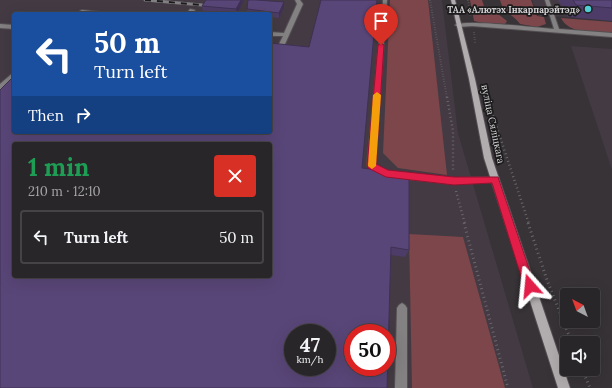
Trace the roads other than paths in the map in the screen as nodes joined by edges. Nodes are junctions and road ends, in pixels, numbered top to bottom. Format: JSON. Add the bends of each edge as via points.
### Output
{"nodes":[{"id":1,"x":297,"y":0,"type":"edge"},
{"id":2,"x":385,"y":0,"type":"edge"},
{"id":3,"x":453,"y":0,"type":"edge"},
{"id":4,"x":546,"y":0,"type":"edge"},
{"id":5,"x":458,"y":24,"type":"junction"},
{"id":6,"x":0,"y":26,"type":"edge"},
{"id":7,"x":12,"y":27,"type":"edge"},
{"id":8,"x":557,"y":31,"type":"junction"},
{"id":9,"x":272,"y":34,"type":"edge"},
{"id":10,"x":286,"y":35,"type":"junction"},
{"id":11,"x":612,"y":35,"type":"edge"},
{"id":12,"x":272,"y":49,"type":"edge"},
{"id":13,"x":12,"y":76,"type":"edge"},
{"id":14,"x":0,"y":88,"type":"edge"},
{"id":15,"x":495,"y":180,"type":"junction"},
{"id":16,"x":402,"y":308,"type":"dead end"},
{"id":17,"x":401,"y":388,"type":"edge"},
{"id":18,"x":564,"y":388,"type":"edge"}],
"edges":[{"from":1,"to":10,"type":"lane","via":[[300,4]]},
{"from":2,"to":15,"type":"lane","via":[[371,165],[386,174],[454,181]]},
{"from":3,"to":5,"type":"main road","name":"вуліца Сяліцкага"},
{"from":4,"to":8,"type":"lane"},
{"from":5,"to":8,"type":"lane"},
{"from":5,"to":15,"type":"main road","name":"вуліца Сяліцкага"},
{"from":6,"to":7,"type":"lane"},
{"from":8,"to":11,"type":"lane"},
{"from":9,"to":10,"type":"lane"},
{"from":10,"to":12,"type":"lane","via":[[280,47]]},
{"from":13,"to":14,"type":"lane"},
{"from":15,"to":18,"type":"main road","name":"вуліца Сяліцкага"},
{"from":16,"to":17,"type":"lane"}]}
